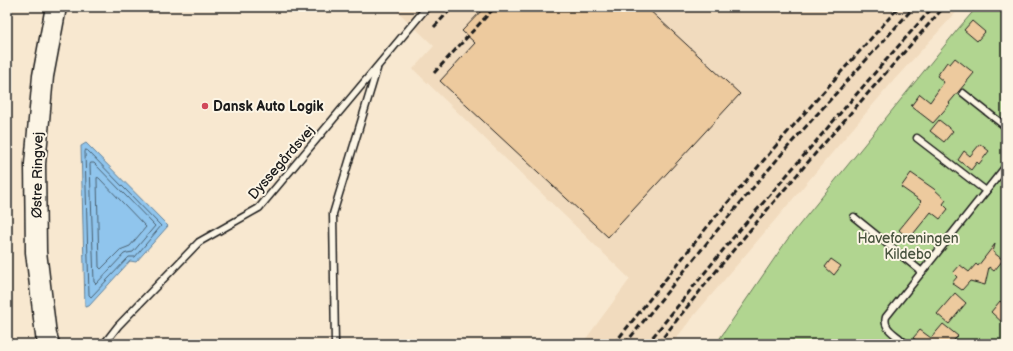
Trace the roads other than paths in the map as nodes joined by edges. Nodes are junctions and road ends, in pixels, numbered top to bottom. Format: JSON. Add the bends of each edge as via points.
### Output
{"nodes":[{"id":1,"x":56,"y":7,"type":"edge"},
{"id":2,"x":427,"y":7,"type":"edge"},
{"id":3,"x":378,"y":66,"type":"junction"},
{"id":4,"x":963,"y":93,"type":"dead end"},
{"id":5,"x":1006,"y":127,"type":"edge"},
{"id":6,"x":917,"y":138,"type":"dead end"},
{"id":7,"x":1006,"y":166,"type":"edge"},
{"id":8,"x":986,"y":191,"type":"junction"},
{"id":9,"x":854,"y":217,"type":"dead end"},
{"id":10,"x":922,"y":272,"type":"junction"},
{"id":11,"x":899,"y":338,"type":"junction"},
{"id":12,"x":48,"y":344,"type":"edge"},
{"id":13,"x":104,"y":344,"type":"edge"},
{"id":14,"x":335,"y":344,"type":"edge"},
{"id":15,"x":894,"y":344,"type":"edge"},
{"id":16,"x":906,"y":344,"type":"edge"}],
"edges":[{"from":1,"to":12,"type":"main road","name":"Østre Ringvej","via":[[43,76],[35,164],[36,252]]},
{"from":2,"to":3,"type":"lane","name":"Dyssegårdsvej"},
{"from":3,"to":13,"type":"lane","name":"Dyssegårdsvej","via":[[259,208],[199,242],[118,326]]},
{"from":3,"to":14,"type":"lane","name":"Dyssegårdsvej","via":[[333,214]]},
{"from":4,"to":5,"type":"lane"},
{"from":6,"to":8,"type":"lane"},
{"from":7,"to":8,"type":"lane"},
{"from":8,"to":10,"type":"lane"},
{"from":9,"to":10,"type":"lane"},
{"from":10,"to":11,"type":"lane","via":[[886,318],[886,327]]},
{"from":11,"to":15,"type":"lane"},
{"from":11,"to":16,"type":"lane"}]}
